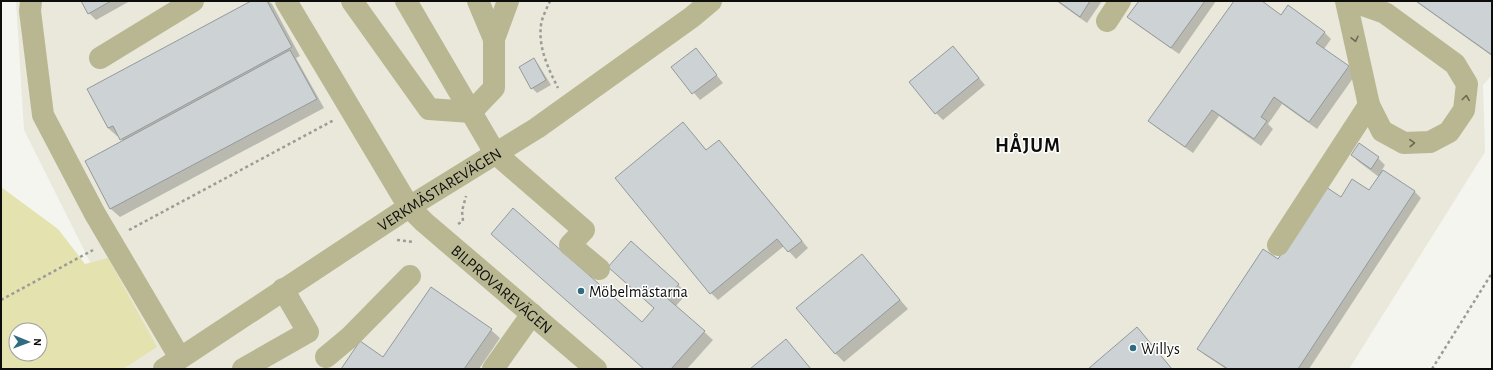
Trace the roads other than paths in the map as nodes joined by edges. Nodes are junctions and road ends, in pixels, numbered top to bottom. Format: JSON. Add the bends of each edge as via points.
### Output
{"nodes":[{"id":1,"x":30,"y":1,"type":"edge"},
{"id":2,"x":193,"y":1,"type":"edge"},
{"id":3,"x":286,"y":1,"type":"edge"},
{"id":4,"x":352,"y":1,"type":"edge"},
{"id":5,"x":406,"y":1,"type":"edge"},
{"id":6,"x":478,"y":1,"type":"edge"},
{"id":7,"x":508,"y":1,"type":"edge"},
{"id":8,"x":711,"y":1,"type":"edge"},
{"id":9,"x":1120,"y":1,"type":"edge"},
{"id":10,"x":1346,"y":1,"type":"edge"},
{"id":11,"x":1351,"y":1,"type":"edge"},
{"id":12,"x":1107,"y":21,"type":"dead end"},
{"id":13,"x":494,"y":39,"type":"junction"},
{"id":14,"x":100,"y":58,"type":"dead end"},
{"id":15,"x":1369,"y":105,"type":"junction"},
{"id":16,"x":471,"y":112,"type":"junction"},
{"id":17,"x":495,"y":153,"type":"junction"},
{"id":18,"x":409,"y":207,"type":"junction"},
{"id":19,"x":1278,"y":245,"type":"dead end"},
{"id":20,"x":599,"y":269,"type":"dead end"},
{"id":21,"x":410,"y":276,"type":"dead end"},
{"id":22,"x":284,"y":289,"type":"junction"},
{"id":23,"x":532,"y":314,"type":"junction"},
{"id":24,"x":308,"y":332,"type":"junction"},
{"id":25,"x":172,"y":363,"type":"edge"},
{"id":26,"x":324,"y":363,"type":"edge"},
{"id":27,"x":243,"y":369,"type":"edge"},
{"id":28,"x":493,"y":369,"type":"edge"},
{"id":29,"x":596,"y":369,"type":"edge"}],
"edges":[{"from":1,"to":25,"type":"street","via":[[43,115],[111,240]]},
{"from":2,"to":14,"type":"street"},
{"from":3,"to":18,"type":"street","name":"BILPROVAREVÄGEN"},
{"from":4,"to":16,"type":"street","via":[[429,109]]},
{"from":5,"to":16,"type":"street"},
{"from":6,"to":13,"type":"street"},
{"from":7,"to":13,"type":"street"},
{"from":8,"to":17,"type":"street","name":"VERKMÄSTAREVÄGEN","via":[[537,128]]},
{"from":9,"to":12,"type":"street"},
{"from":10,"to":15,"type":"street","one_way":true},
{"from":15,"to":11,"type":"street","one_way":true,"via":[[1382,131],[1404,143],[1430,142],[1449,132],[1464,110],[1467,84],[1455,64],[1385,13]]},
{"from":13,"to":16,"type":"street","via":[[494,88]]},
{"from":15,"to":19,"type":"street"},
{"from":16,"to":17,"type":"street"},
{"from":17,"to":18,"type":"street","name":"VERKMÄSTAREVÄGEN"},
{"from":17,"to":20,"type":"street","via":[[584,230],[570,245]]},
{"from":18,"to":22,"type":"street","name":"VERKMÄSTAREVÄGEN"},
{"from":18,"to":23,"type":"street","name":"BILPROVAREVÄGEN"},
{"from":21,"to":26,"type":"street"},
{"from":22,"to":24,"type":"street"},
{"from":22,"to":25,"type":"street","name":"VERKMÄSTAREVÄGEN"},
{"from":23,"to":28,"type":"street"},
{"from":23,"to":29,"type":"street","name":"BILPROVAREVÄGEN"},
{"from":24,"to":26,"type":"street"},
{"from":24,"to":27,"type":"street"}]}
